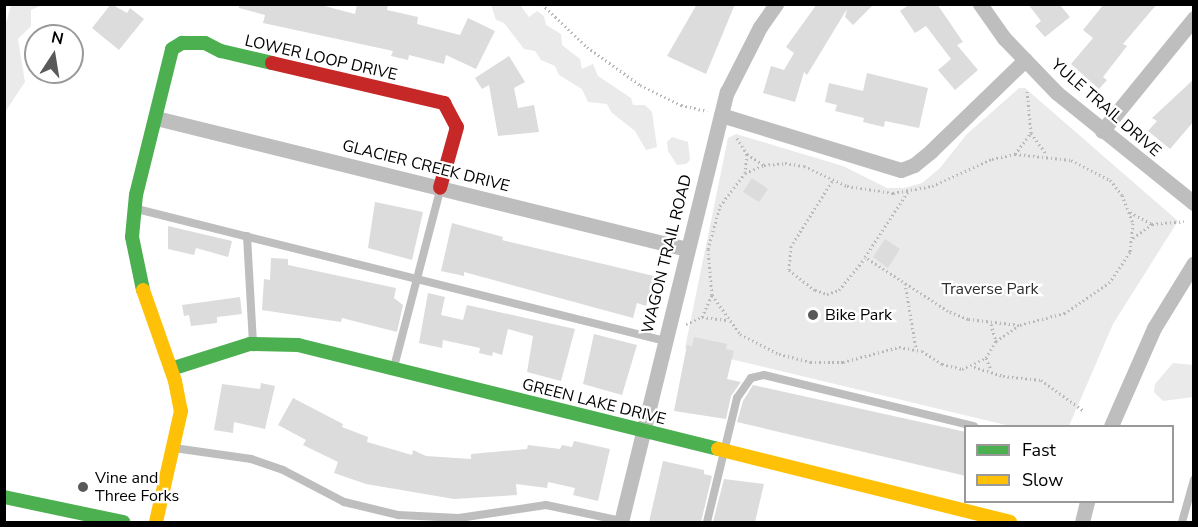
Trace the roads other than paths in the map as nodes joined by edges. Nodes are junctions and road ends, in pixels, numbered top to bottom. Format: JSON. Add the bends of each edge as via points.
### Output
{"nodes":[{"id":1,"x":776,"y":4,"type":"edge"},
{"id":2,"x":980,"y":4,"type":"edge"},
{"id":3,"x":1194,"y":18,"type":"edge"},
{"id":4,"x":1025,"y":60,"type":"junction"},
{"id":5,"x":721,"y":115,"type":"junction"},
{"id":6,"x":156,"y":118,"type":"junction"},
{"id":7,"x":1102,"y":131,"type":"junction"},
{"id":8,"x":440,"y":188,"type":"junction"},
{"id":9,"x":1194,"y":203,"type":"edge"},
{"id":10,"x":134,"y":208,"type":"junction"},
{"id":11,"x":247,"y":236,"type":"junction"},
{"id":12,"x":687,"y":249,"type":"junction"},
{"id":13,"x":1194,"y":262,"type":"edge"},
{"id":14,"x":418,"y":279,"type":"junction"},
{"id":15,"x":665,"y":341,"type":"junction"},
{"id":16,"x":253,"y":344,"type":"junction"},
{"id":17,"x":393,"y":368,"type":"junction"},
{"id":18,"x":171,"y":369,"type":"junction"},
{"id":19,"x":970,"y":425,"type":"edge"},
{"id":20,"x":1111,"y":425,"type":"edge"},
{"id":21,"x":643,"y":431,"type":"junction"},
{"id":22,"x":174,"y":448,"type":"junction"},
{"id":23,"x":724,"y":451,"type":"junction"},
{"id":24,"x":1194,"y":480,"type":"edge"},
{"id":25,"x":4,"y":497,"type":"edge"},
{"id":26,"x":1087,"y":503,"type":"edge"},
{"id":27,"x":987,"y":516,"type":"edge"},
{"id":28,"x":123,"y":522,"type":"edge"},
{"id":29,"x":156,"y":522,"type":"edge"},
{"id":30,"x":621,"y":522,"type":"edge"},
{"id":31,"x":707,"y":522,"type":"edge"},
{"id":32,"x":1010,"y":522,"type":"edge"},
{"id":33,"x":1082,"y":522,"type":"edge"},
{"id":34,"x":1182,"y":522,"type":"edge"}],
"edges":[{"from":1,"to":5,"type":"street","name":"WAGON TRAIL ROAD","via":[[732,83]]},
{"from":2,"to":4,"type":"street","name":"YULE TRAIL DRIVE"},
{"from":3,"to":7,"type":"street"},
{"from":4,"to":5,"type":"street","via":[[931,151],[915,165],[901,170]]},
{"from":4,"to":7,"type":"street","name":"YULE TRAIL DRIVE"},
{"from":5,"to":12,"type":"street","name":"WAGON TRAIL ROAD"},
{"from":6,"to":8,"type":"street","name":"GLACIER CREEK DRIVE"},
{"from":6,"to":8,"type":"street","name":"LOWER LOOP DRIVE","via":[[172,49],[182,43],[205,43],[221,51],[444,103],[456,119],[457,128]]},
{"from":6,"to":10,"type":"street"},
{"from":7,"to":9,"type":"street","name":"YULE TRAIL DRIVE"},
{"from":8,"to":12,"type":"street","name":"GLACIER CREEK DRIVE"},
{"from":8,"to":14,"type":"lane"},
{"from":10,"to":11,"type":"lane"},
{"from":10,"to":18,"type":"street","via":[[136,271]]},
{"from":11,"to":14,"type":"lane"},
{"from":11,"to":16,"type":"lane"},
{"from":12,"to":15,"type":"street","name":"WAGON TRAIL ROAD"},
{"from":13,"to":20,"type":"street","via":[[1154,328]]},
{"from":14,"to":15,"type":"lane"},
{"from":14,"to":17,"type":"lane"},
{"from":15,"to":21,"type":"street","name":"WAGON TRAIL ROAD"},
{"from":16,"to":17,"type":"street","name":"GREEN LAKE DRIVE","via":[[298,345]]},
{"from":16,"to":18,"type":"street","name":"GREEN LAKE DRIVE"},
{"from":17,"to":21,"type":"street","name":"GREEN LAKE DRIVE"},
{"from":18,"to":22,"type":"street","via":[[181,411]]},
{"from":19,"to":23,"type":"lane","via":[[764,375],[743,384]]},
{"from":21,"to":23,"type":"street","name":"GREEN LAKE DRIVE"},
{"from":21,"to":30,"type":"street","name":"WAGON TRAIL ROAD"},
{"from":22,"to":29,"type":"street"},
{"from":22,"to":30,"type":"lane","via":[[251,459],[283,470],[345,502],[398,515],[459,518],[546,505]]},
{"from":23,"to":27,"type":"street","name":"GREEN LAKE DRIVE"},
{"from":23,"to":31,"type":"lane"},
{"from":24,"to":34,"type":"lane"},
{"from":25,"to":28,"type":"street"},
{"from":26,"to":33,"type":"street"},
{"from":27,"to":32,"type":"street","name":"GREEN LAKE DRIVE"}]}
